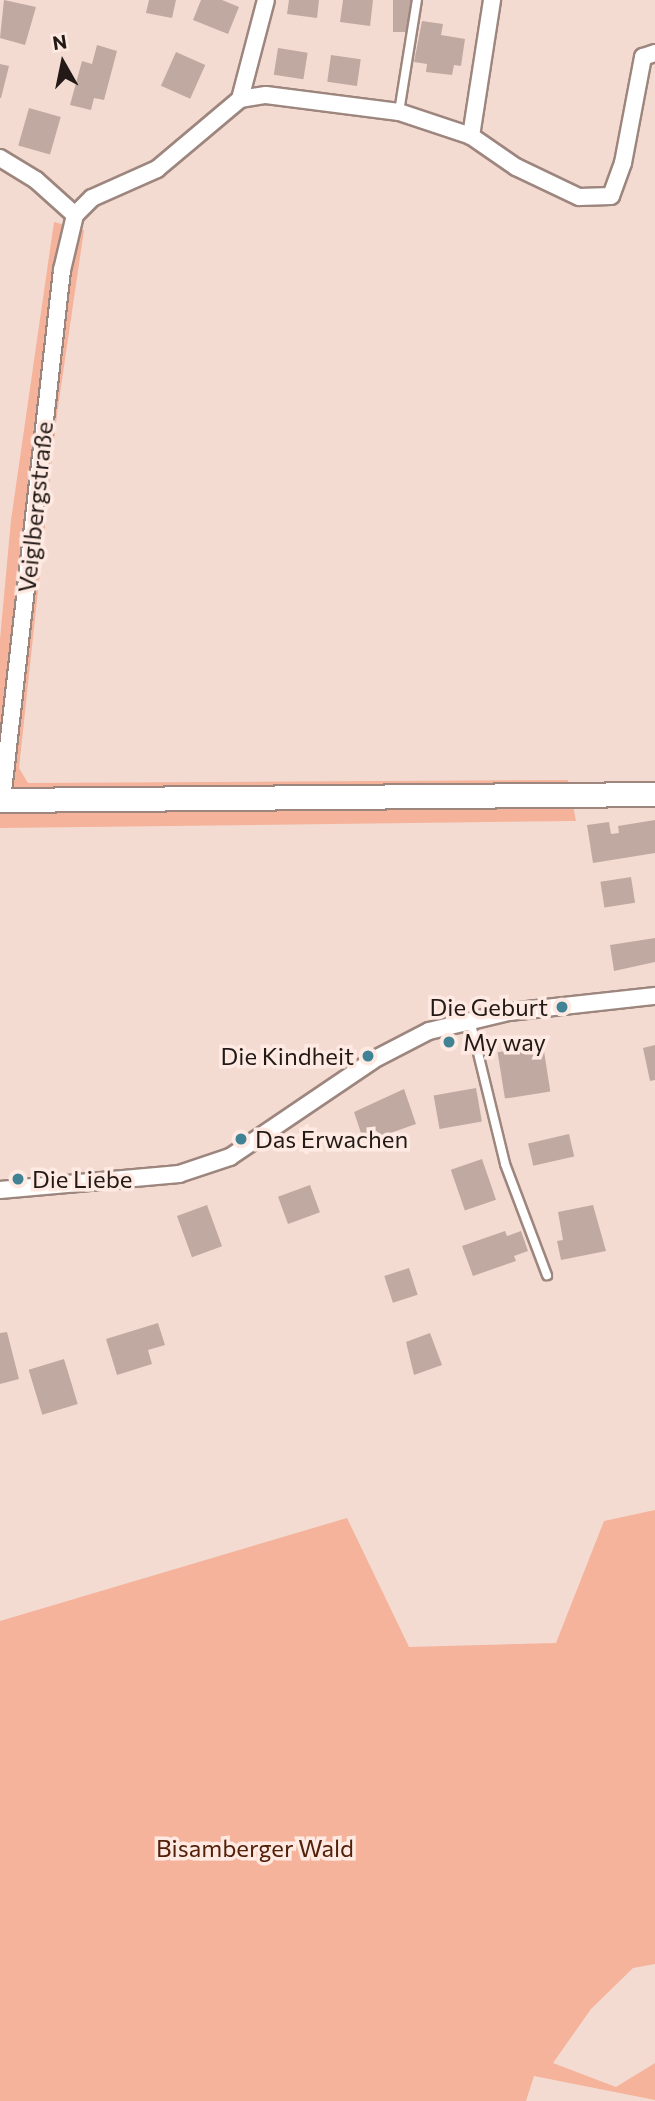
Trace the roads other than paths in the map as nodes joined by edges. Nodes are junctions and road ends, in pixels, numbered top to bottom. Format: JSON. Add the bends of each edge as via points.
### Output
{"nodes":[{"id":1,"x":266,"y":0,"type":"edge"},
{"id":2,"x":417,"y":0,"type":"edge"},
{"id":3,"x":492,"y":0,"type":"edge"},
{"id":4,"x":655,"y":53,"type":"edge"},
{"id":5,"x":240,"y":99,"type":"junction"},
{"id":6,"x":399,"y":112,"type":"junction"},
{"id":7,"x":471,"y":136,"type":"junction"},
{"id":8,"x":0,"y":158,"type":"edge"},
{"id":9,"x":75,"y":215,"type":"junction"},
{"id":10,"x":644,"y":794,"type":"edge"},
{"id":11,"x":1,"y":800,"type":"edge"},
{"id":12,"x":655,"y":996,"type":"edge"},
{"id":13,"x":470,"y":1020,"type":"junction"},
{"id":14,"x":0,"y":1190,"type":"edge"},
{"id":15,"x":547,"y":1275,"type":"dead end"}],
"edges":[{"from":1,"to":5,"type":"street"},
{"from":2,"to":6,"type":"lane"},
{"from":3,"to":7,"type":"street"},
{"from":4,"to":7,"type":"street","via":[[643,57],[623,163],[611,196],[579,197],[516,167]]},
{"from":5,"to":6,"type":"street","via":[[266,95]]},
{"from":5,"to":9,"type":"street","via":[[158,169],[92,198]]},
{"from":6,"to":7,"type":"street"},
{"from":8,"to":9,"type":"street","via":[[36,180]]},
{"from":9,"to":11,"type":"street","name":"Veiglbergstraße","via":[[62,270]]},
{"from":10,"to":11,"type":"main road"},
{"from":12,"to":13,"type":"street"},
{"from":13,"to":14,"type":"street","via":[[429,1031],[382,1055],[248,1145],[206,1166],[146,1180]]},
{"from":13,"to":15,"type":"lane","via":[[505,1164]]}]}
